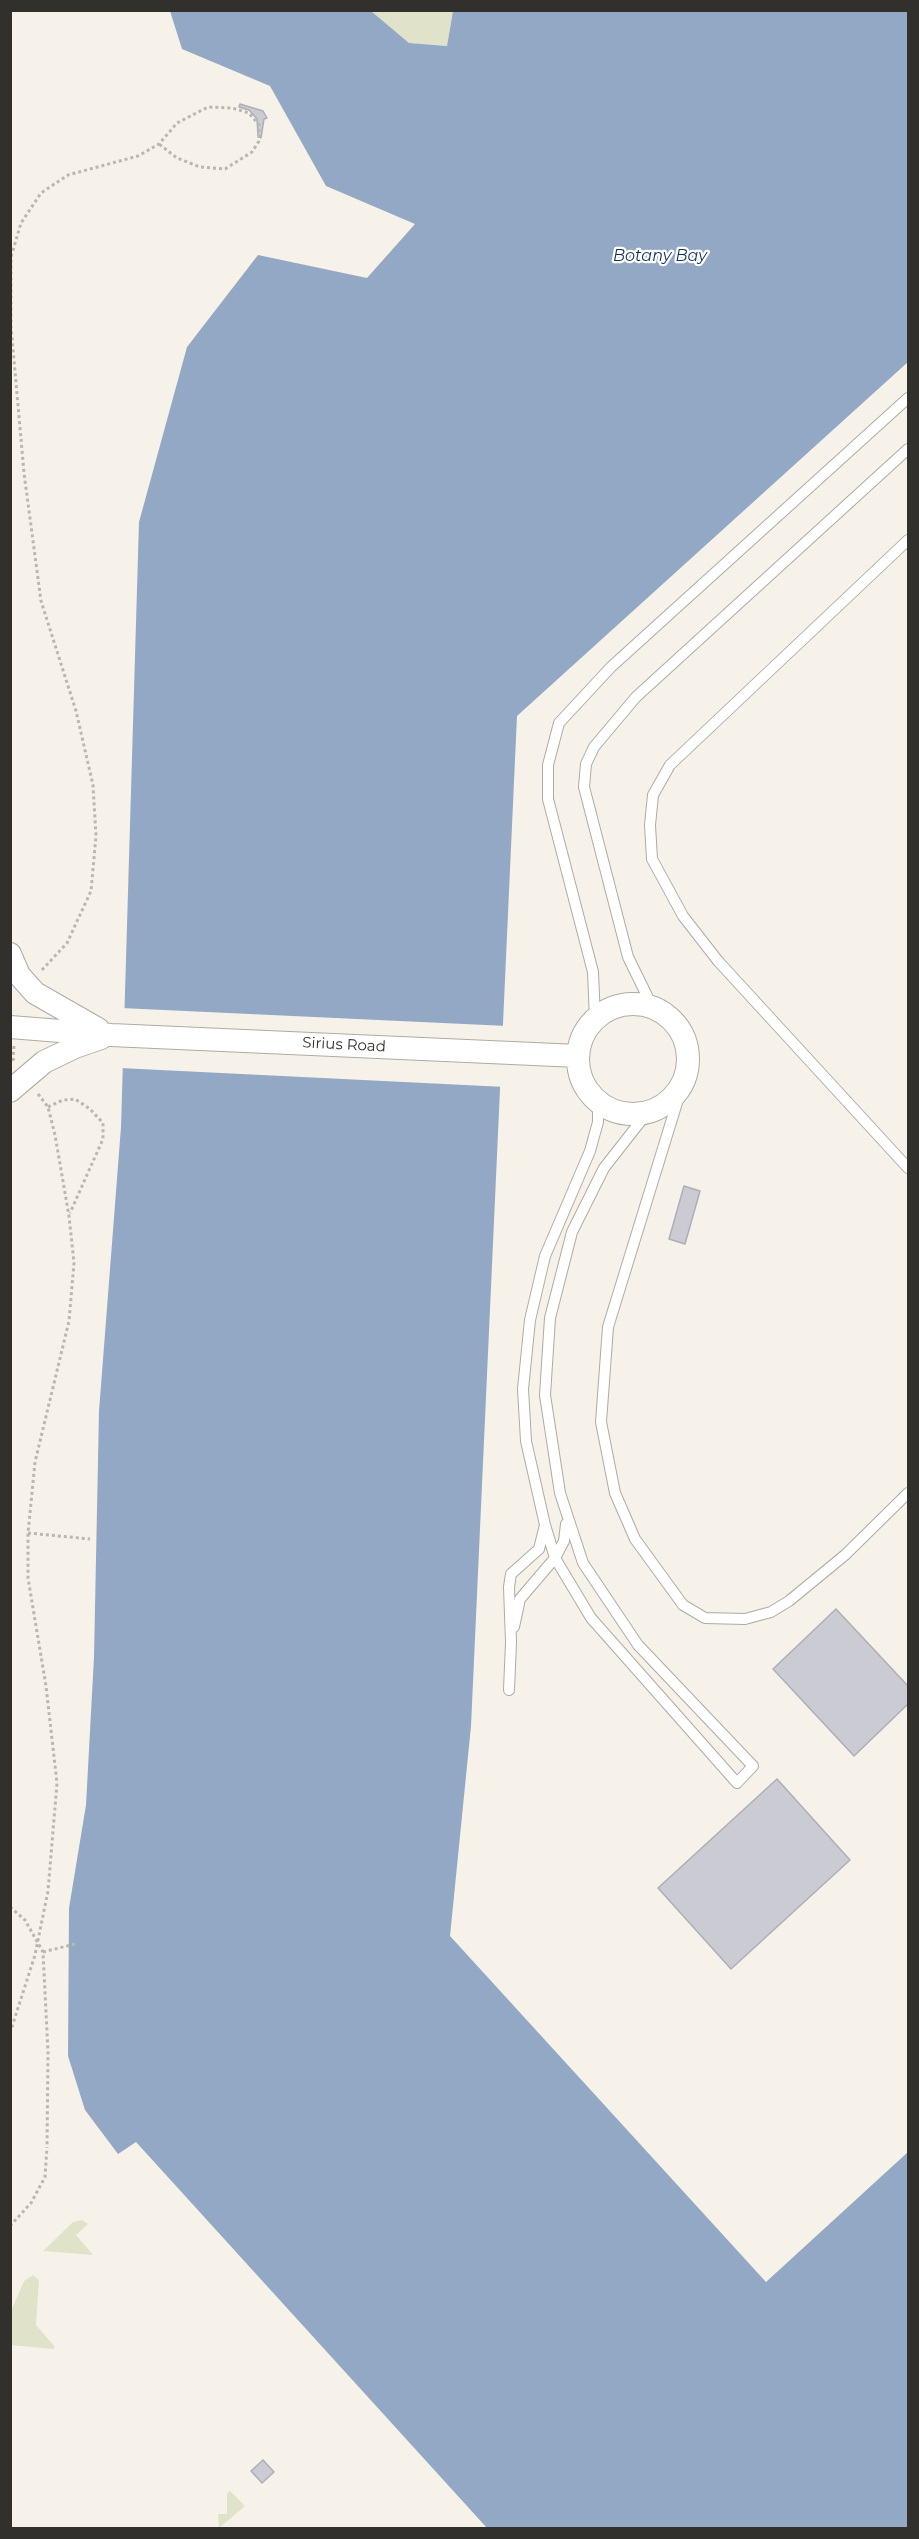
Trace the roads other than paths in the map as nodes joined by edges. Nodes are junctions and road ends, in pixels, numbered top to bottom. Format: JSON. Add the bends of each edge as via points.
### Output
{"nodes":[{"id":1,"x":909,"y":398,"type":"edge"},
{"id":2,"x":909,"y":449,"type":"edge"},
{"id":3,"x":909,"y":540,"type":"edge"},
{"id":4,"x":10,"y":954,"type":"edge"},
{"id":5,"x":653,"y":1008,"type":"junction"},
{"id":6,"x":595,"y":1019,"type":"junction"},
{"id":7,"x":10,"y":1028,"type":"edge"},
{"id":8,"x":111,"y":1035,"type":"junction"},
{"id":9,"x":578,"y":1056,"type":"junction"},
{"id":10,"x":684,"y":1080,"type":"junction"},
{"id":11,"x":10,"y":1091,"type":"edge"},
{"id":12,"x":598,"y":1102,"type":"junction"},
{"id":13,"x":647,"y":1113,"type":"junction"},
{"id":14,"x":909,"y":1168,"type":"edge"},
{"id":15,"x":909,"y":1493,"type":"edge"},
{"id":16,"x":567,"y":1520,"type":"junction"},
{"id":17,"x":545,"y":1526,"type":"junction"},
{"id":18,"x":555,"y":1558,"type":"junction"},
{"id":19,"x":511,"y":1642,"type":"junction"},
{"id":20,"x":509,"y":1690,"type":"dead end"}],
"edges":[{"from":1,"to":6,"type":"lane","via":[[611,667],[559,723],[548,765],[548,799],[593,972]]},
{"from":2,"to":5,"type":"lane","via":[[636,697],[594,747],[586,764],[584,787],[628,957]]},
{"from":3,"to":14,"type":"lane","via":[[670,765],[653,795],[650,825],[652,859],[683,916],[718,961]]},
{"from":4,"to":8,"type":"street","name":"Sirius Road","via":[[19,975],[35,993]]},
{"from":5,"to":6,"type":"street","via":[[622,1005]]},
{"from":5,"to":10,"type":"street","via":[[679,1029],[686,1045],[688,1063]]},
{"from":6,"to":9,"type":"street","via":[[586,1030]]},
{"from":7,"to":8,"type":"street","name":"Sirius Road"},
{"from":8,"to":9,"type":"street","name":"Sirius Road"},
{"from":8,"to":11,"type":"street","name":"Sirius Road","via":[[44,1062]]},
{"from":9,"to":12,"type":"street","via":[[579,1073]]},
{"from":10,"to":13,"type":"street","via":[[663,1106]]},
{"from":10,"to":15,"type":"lane","via":[[608,1327],[601,1422],[615,1493],[635,1539],[683,1605],[705,1618],[745,1619],[789,1601],[845,1555]]},
{"from":12,"to":13,"type":"street","via":[[629,1115]]},
{"from":12,"to":17,"type":"lane","via":[[598,1122],[590,1151],[545,1256],[530,1320],[523,1389],[526,1441]]},
{"from":13,"to":16,"type":"lane","via":[[604,1168],[572,1232],[550,1318],[545,1395]]},
{"from":16,"to":18,"type":"lane","via":[[564,1540]]},
{"from":16,"to":18,"type":"lane","via":[[583,1563],[638,1645],[753,1766],[737,1783],[591,1618]]},
{"from":17,"to":18,"type":"lane"},
{"from":17,"to":19,"type":"lane","via":[[539,1549],[511,1574]]},
{"from":18,"to":19,"type":"lane","via":[[520,1599]]},
{"from":19,"to":20,"type":"lane"}]}
